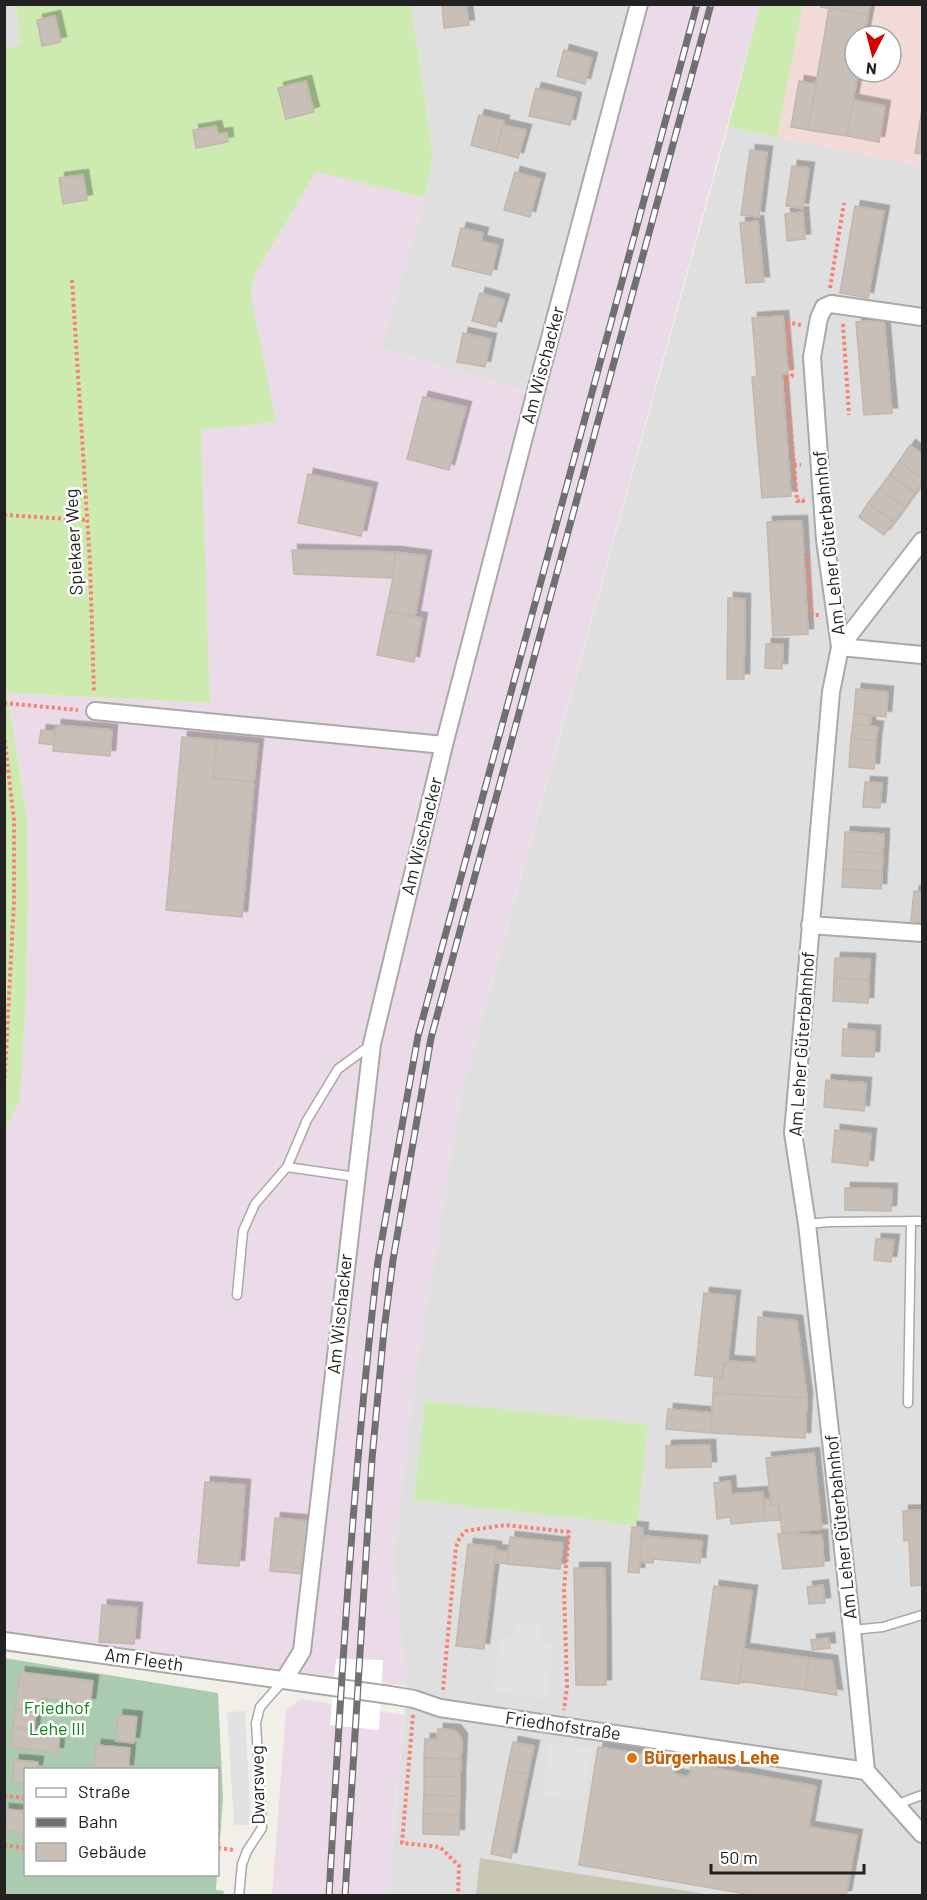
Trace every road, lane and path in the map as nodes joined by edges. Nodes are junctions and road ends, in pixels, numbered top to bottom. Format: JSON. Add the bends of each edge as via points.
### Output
{"nodes":[{"id":1,"x":639,"y":4,"type":"edge"},
{"id":2,"x":844,"y":202,"type":"dead end"},
{"id":3,"x":72,"y":280,"type":"dead end"},
{"id":4,"x":837,"y":304,"type":"junction"},
{"id":5,"x":922,"y":316,"type":"edge"},
{"id":6,"x":787,"y":322,"type":"dead end"},
{"id":7,"x":849,"y":415,"type":"dead end"},
{"id":8,"x":794,"y":465,"type":"junction"},
{"id":9,"x":820,"y":465,"type":"junction"},
{"id":10,"x":803,"y":509,"type":"dead end"},
{"id":11,"x":4,"y":515,"type":"edge"},
{"id":12,"x":87,"y":520,"type":"junction"},
{"id":13,"x":922,"y":541,"type":"edge"},
{"id":14,"x":840,"y":647,"type":"junction"},
{"id":15,"x":922,"y":655,"type":"edge"},
{"id":16,"x":4,"y":703,"type":"edge"},
{"id":17,"x":95,"y":711,"type":"junction"},
{"id":18,"x":4,"y":734,"type":"edge"},
{"id":19,"x":444,"y":746,"type":"junction"},
{"id":20,"x":810,"y":925,"type":"junction"},
{"id":21,"x":922,"y":933,"type":"edge"},
{"id":22,"x":4,"y":966,"type":"edge"},
{"id":23,"x":11,"y":966,"type":"junction"},
{"id":24,"x":372,"y":1044,"type":"junction"},
{"id":25,"x":4,"y":1092,"type":"edge"},
{"id":26,"x":287,"y":1167,"type":"junction"},
{"id":27,"x":356,"y":1177,"type":"junction"},
{"id":28,"x":922,"y":1221,"type":"edge"},
{"id":29,"x":911,"y":1223,"type":"junction"},
{"id":30,"x":807,"y":1224,"type":"junction"},
{"id":31,"x":237,"y":1295,"type":"dead end"},
{"id":32,"x":908,"y":1403,"type":"dead end"},
{"id":33,"x":922,"y":1614,"type":"edge"},
{"id":34,"x":852,"y":1630,"type":"junction"},
{"id":35,"x":4,"y":1641,"type":"edge"},
{"id":36,"x":284,"y":1680,"type":"junction"},
{"id":37,"x":444,"y":1682,"type":"dead end"},
{"id":38,"x":414,"y":1699,"type":"junction"},
{"id":39,"x":563,"y":1726,"type":"junction"},
{"id":40,"x":866,"y":1771,"type":"junction"},
{"id":41,"x":922,"y":1795,"type":"edge"},
{"id":42,"x":4,"y":1796,"type":"edge"},
{"id":43,"x":24,"y":1798,"type":"edge"},
{"id":44,"x":898,"y":1804,"type":"junction"},
{"id":45,"x":922,"y":1834,"type":"edge"},
{"id":46,"x":4,"y":1845,"type":"edge"},
{"id":47,"x":24,"y":1848,"type":"edge"},
{"id":48,"x":239,"y":1896,"type":"edge"},
{"id":49,"x":458,"y":1896,"type":"edge"}],
"edges":[{"from":1,"to":19,"type":"street","name":"Am Wischacker"},
{"from":2,"to":4,"type":"path","via":[[829,284]]},
{"from":3,"to":12,"type":"path","name":"Spiekaer Weg"},
{"from":4,"to":5,"type":"street"},
{"from":4,"to":7,"type":"path"},
{"from":4,"to":9,"type":"street","name":"Am Leher Güterbahnhof","via":[[824,307],[812,357]]},
{"from":6,"to":8,"type":"path","via":[[792,376],[786,378]]},
{"from":8,"to":9,"type":"path"},
{"from":8,"to":10,"type":"path","via":[[797,501],[803,500]]},
{"from":9,"to":14,"type":"street","name":"Am Leher Güterbahnhof","via":[[825,540]]},
{"from":11,"to":12,"type":"path"},
{"from":12,"to":17,"type":"path","name":"Spiekaer Weg"},
{"from":13,"to":14,"type":"street"},
{"from":14,"to":15,"type":"street"},
{"from":14,"to":20,"type":"street","name":"Am Leher Güterbahnhof","via":[[831,692]]},
{"from":16,"to":17,"type":"path"},
{"from":17,"to":19,"type":"street"},
{"from":18,"to":23,"type":"path","via":[[14,820]]},
{"from":19,"to":24,"type":"street","name":"Am Wischacker"},
{"from":20,"to":21,"type":"street"},
{"from":20,"to":30,"type":"street","name":"Am Leher Güterbahnhof","via":[[793,1133]]},
{"from":22,"to":23,"type":"path"},
{"from":23,"to":25,"type":"path"},
{"from":24,"to":26,"type":"lane","via":[[338,1069],[307,1120]]},
{"from":24,"to":27,"type":"street","name":"Am Wischacker"},
{"from":26,"to":27,"type":"lane"},
{"from":26,"to":31,"type":"lane","via":[[255,1204],[243,1231]]},
{"from":27,"to":36,"type":"street","name":"Am Wischacker","via":[[302,1651]]},
{"from":28,"to":29,"type":"lane"},
{"from":29,"to":30,"type":"lane"},
{"from":29,"to":32,"type":"lane"},
{"from":30,"to":34,"type":"street","name":"Am Leher Güterbahnhof"},
{"from":33,"to":34,"type":"lane","via":[[883,1627]]},
{"from":34,"to":40,"type":"street","name":"Am Leher Güterbahnhof"},
{"from":35,"to":36,"type":"street","name":"Am Fleeth"},
{"from":36,"to":38,"type":"street","name":"Friedhofstraße"},
{"from":36,"to":48,"type":"lane","name":"Dwarsweg","via":[[260,1707],[256,1723],[262,1828],[242,1864]]},
{"from":37,"to":39,"type":"path","via":[[460,1537],[466,1532],[505,1525],[569,1532],[564,1589],[567,1686]]},
{"from":38,"to":39,"type":"street","name":"Friedhofstraße","via":[[440,1708]]},
{"from":38,"to":49,"type":"path","via":[[402,1843],[440,1847],[459,1866]]},
{"from":39,"to":40,"type":"street","name":"Friedhofstraße"},
{"from":40,"to":44,"type":"street"},
{"from":41,"to":44,"type":"lane"},
{"from":42,"to":43,"type":"path"},
{"from":44,"to":45,"type":"street"},
{"from":46,"to":47,"type":"path"}]}
